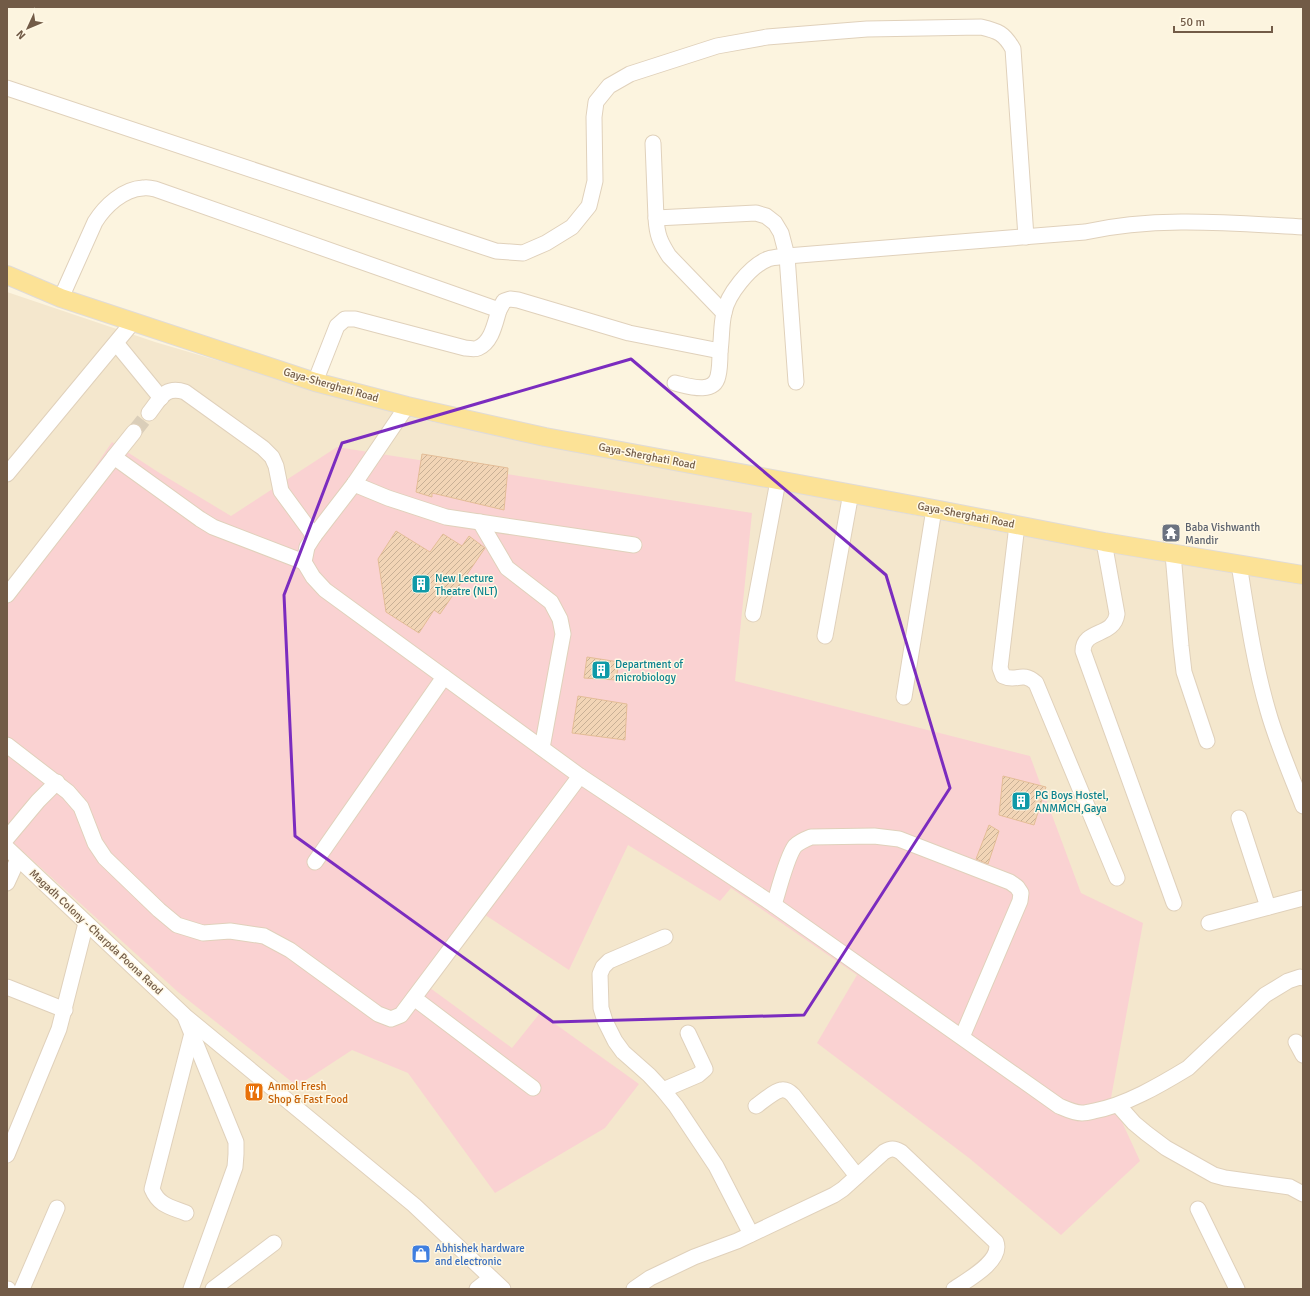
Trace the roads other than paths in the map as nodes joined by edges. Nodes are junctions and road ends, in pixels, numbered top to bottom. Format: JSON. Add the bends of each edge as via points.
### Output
{"nodes":[{"id":1,"x":7,"y":88,"type":"edge"},
{"id":2,"x":653,"y":143,"type":"dead end"},
{"id":3,"x":656,"y":218,"type":"junction"},
{"id":4,"x":1303,"y":227,"type":"edge"},
{"id":5,"x":1026,"y":237,"type":"junction"},
{"id":6,"x":787,"y":256,"type":"junction"},
{"id":7,"x":7,"y":275,"type":"edge"},
{"id":8,"x":61,"y":298,"type":"junction"},
{"id":9,"x":500,"y":310,"type":"junction"},
{"id":10,"x":724,"y":312,"type":"junction"},
{"id":11,"x":133,"y":322,"type":"junction"},
{"id":12,"x":116,"y":342,"type":"junction"},
{"id":13,"x":720,"y":351,"type":"junction"},
{"id":14,"x":315,"y":382,"type":"junction"},
{"id":15,"x":796,"y":382,"type":"dead end"},
{"id":16,"x":675,"y":383,"type":"dead end"},
{"id":17,"x":161,"y":398,"type":"junction"},
{"id":18,"x":406,"y":406,"type":"junction"},
{"id":19,"x":149,"y":413,"type":"tunnel mouth"},
{"id":20,"x":134,"y":432,"type":"tunnel mouth"},
{"id":21,"x":114,"y":457,"type":"junction"},
{"id":22,"x":7,"y":474,"type":"edge"},
{"id":23,"x":778,"y":481,"type":"junction"},
{"id":24,"x":354,"y":484,"type":"junction"},
{"id":25,"x":851,"y":493,"type":"junction"},
{"id":26,"x":934,"y":509,"type":"junction"},
{"id":27,"x":480,"y":522,"type":"junction"},
{"id":28,"x":1017,"y":525,"type":"junction"},
{"id":29,"x":314,"y":536,"type":"junction"},
{"id":30,"x":1104,"y":542,"type":"junction"},
{"id":31,"x":634,"y":544,"type":"dead end"},
{"id":32,"x":1173,"y":554,"type":"junction"},
{"id":33,"x":304,"y":562,"type":"junction"},
{"id":34,"x":1239,"y":564,"type":"junction"},
{"id":35,"x":1303,"y":575,"type":"edge"},
{"id":36,"x":7,"y":595,"type":"edge"},
{"id":37,"x":753,"y":614,"type":"dead end"},
{"id":38,"x":825,"y":636,"type":"dead end"},
{"id":39,"x":444,"y":677,"type":"junction"},
{"id":40,"x":904,"y":696,"type":"dead end"},
{"id":41,"x":1207,"y":741,"type":"dead end"},
{"id":42,"x":7,"y":744,"type":"edge"},
{"id":43,"x":542,"y":748,"type":"junction"},
{"id":44,"x":580,"y":776,"type":"junction"},
{"id":45,"x":57,"y":782,"type":"junction"},
{"id":46,"x":1303,"y":806,"type":"edge"},
{"id":47,"x":1239,"y":818,"type":"dead end"},
{"id":48,"x":7,"y":838,"type":"edge"},
{"id":49,"x":7,"y":848,"type":"edge"},
{"id":50,"x":18,"y":859,"type":"junction"},
{"id":51,"x":315,"y":862,"type":"dead end"},
{"id":52,"x":1117,"y":878,"type":"dead end"},
{"id":53,"x":7,"y":883,"type":"edge"},
{"id":54,"x":1303,"y":898,"type":"edge"},
{"id":55,"x":1174,"y":903,"type":"dead end"},
{"id":56,"x":774,"y":905,"type":"junction"},
{"id":57,"x":1268,"y":907,"type":"junction"},
{"id":58,"x":86,"y":923,"type":"junction"},
{"id":59,"x":1209,"y":923,"type":"dead end"},
{"id":60,"x":665,"y":937,"type":"dead end"},
{"id":61,"x":1303,"y":978,"type":"edge"},
{"id":62,"x":7,"y":987,"type":"edge"},
{"id":63,"x":414,"y":998,"type":"junction"},
{"id":64,"x":65,"y":1010,"type":"junction"},
{"id":65,"x":185,"y":1016,"type":"junction"},
{"id":66,"x":192,"y":1033,"type":"junction"},
{"id":67,"x":688,"y":1033,"type":"dead end"},
{"id":68,"x":962,"y":1037,"type":"junction"},
{"id":69,"x":533,"y":1088,"type":"dead end"},
{"id":70,"x":663,"y":1090,"type":"junction"},
{"id":71,"x":1118,"y":1105,"type":"junction"},
{"id":72,"x":756,"y":1106,"type":"dead end"},
{"id":73,"x":7,"y":1155,"type":"edge"},
{"id":74,"x":857,"y":1176,"type":"junction"},
{"id":75,"x":1303,"y":1194,"type":"edge"},
{"id":76,"x":57,"y":1208,"type":"dead end"},
{"id":77,"x":1198,"y":1209,"type":"dead end"},
{"id":78,"x":186,"y":1213,"type":"dead end"},
{"id":79,"x":751,"y":1234,"type":"junction"},
{"id":80,"x":274,"y":1242,"type":"dead end"},
{"id":81,"x":491,"y":1278,"type":"junction"},
{"id":82,"x":22,"y":1289,"type":"edge"},
{"id":83,"x":191,"y":1289,"type":"edge"},
{"id":84,"x":213,"y":1289,"type":"edge"},
{"id":85,"x":477,"y":1289,"type":"edge"},
{"id":86,"x":503,"y":1289,"type":"edge"},
{"id":87,"x":634,"y":1289,"type":"edge"},
{"id":88,"x":954,"y":1289,"type":"edge"},
{"id":89,"x":1237,"y":1289,"type":"edge"}],
"edges":[{"from":1,"to":5,"type":"street","via":[[496,251],[522,253],[546,243],[572,227],[588,206],[595,181],[596,102],[609,86],[630,74],[717,46],[767,36],[867,29],[981,27],[997,30],[1007,38],[1013,49]]},
{"from":2,"to":3,"type":"street"},
{"from":3,"to":6,"type":"street","via":[[756,214],[766,216],[775,223],[781,234]]},
{"from":3,"to":10,"type":"street","via":[[657,234],[669,256]]},
{"from":4,"to":5,"type":"street","via":[[1218,222],[1152,222],[1110,226],[1085,232]]},
{"from":5,"to":6,"type":"street"},
{"from":6,"to":10,"type":"street","via":[[768,259],[756,266],[729,298]]},
{"from":6,"to":15,"type":"street"},
{"from":7,"to":8,"type":"main road","name":"Gaya-Sherghati Road"},
{"from":8,"to":9,"type":"street","via":[[102,211],[130,190],[143,187],[155,189]]},
{"from":8,"to":11,"type":"main road","name":"Gaya-Sherghati Road"},
{"from":9,"to":13,"type":"street","via":[[504,302],[510,299],[518,300],[629,333]]},
{"from":9,"to":14,"type":"street","via":[[491,336],[477,349],[355,319],[345,319],[338,326]]},
{"from":10,"to":13,"type":"street"},
{"from":11,"to":12,"type":"street"},
{"from":11,"to":14,"type":"main road","name":"Gaya-Sherghati Road"},
{"from":12,"to":17,"type":"street"},
{"from":12,"to":22,"type":"street"},
{"from":13,"to":16,"type":"street","via":[[718,378],[714,385],[697,388]]},
{"from":14,"to":18,"type":"main road","name":"Gaya-Sherghati Road"},
{"from":17,"to":19,"type":"street"},
{"from":17,"to":29,"type":"street","via":[[170,390],[185,392],[263,448],[272,457],[276,466],[281,491]]},
{"from":18,"to":23,"type":"main road","name":"Gaya-Sherghati Road","via":[[545,437]]},
{"from":18,"to":24,"type":"street"},
{"from":20,"to":21,"type":"street"},
{"from":21,"to":33,"type":"street","via":[[214,527]]},
{"from":21,"to":36,"type":"street"},
{"from":23,"to":25,"type":"main road","name":"Gaya-Sherghati Road"},
{"from":23,"to":37,"type":"street"},
{"from":24,"to":27,"type":"street","via":[[446,517]]},
{"from":24,"to":29,"type":"street"},
{"from":25,"to":26,"type":"main road","name":"Gaya-Sherghati Road"},
{"from":25,"to":38,"type":"street"},
{"from":26,"to":28,"type":"main road","name":"Gaya-Sherghati Road"},
{"from":26,"to":40,"type":"street"},
{"from":27,"to":31,"type":"street"},
{"from":27,"to":43,"type":"street","via":[[507,568],[551,602],[560,619],[563,634]]},
{"from":28,"to":30,"type":"main road","name":"Gaya-Sherghati Road"},
{"from":28,"to":52,"type":"street","via":[[1000,668],[1003,676],[1009,679],[1030,678],[1036,683]]},
{"from":29,"to":33,"type":"street","via":[[307,547]]},
{"from":30,"to":32,"type":"main road","name":"Gaya-Sherghati Road"},
{"from":30,"to":55,"type":"street","via":[[1116,620],[1109,628],[1086,641],[1083,651]]},
{"from":32,"to":34,"type":"main road","name":"Gaya-Sherghati Road"},
{"from":32,"to":41,"type":"street","via":[[1184,672]]},
{"from":33,"to":39,"type":"street","via":[[325,590]]},
{"from":34,"to":35,"type":"main road","name":"Gaya-Sherghati Road"},
{"from":34,"to":46,"type":"street","via":[[1252,651],[1261,687],[1268,713]]},
{"from":39,"to":43,"type":"street"},
{"from":39,"to":51,"type":"street"},
{"from":42,"to":45,"type":"street"},
{"from":43,"to":44,"type":"street"},
{"from":44,"to":56,"type":"street"},
{"from":44,"to":63,"type":"street"},
{"from":45,"to":48,"type":"street"},
{"from":45,"to":63,"type":"street","via":[[81,807],[94,843],[105,858],[177,925],[203,933],[230,931],[264,936],[290,950],[378,1014],[391,1019],[401,1015]]},
{"from":47,"to":57,"type":"street"},
{"from":49,"to":50,"type":"street","name":"Magadh Colony - Charpda Poona Raod"},
{"from":50,"to":53,"type":"street"},
{"from":50,"to":58,"type":"street","name":"Magadh Colony - Charpda Poona Raod"},
{"from":54,"to":57,"type":"street"},
{"from":56,"to":68,"type":"street"},
{"from":56,"to":68,"type":"street","via":[[790,855],[795,846],[811,837],[874,836],[900,840],[1017,886],[1021,893],[1020,901]]},
{"from":57,"to":59,"type":"street"},
{"from":58,"to":64,"type":"street"},
{"from":58,"to":65,"type":"street","name":"Magadh Colony - Charpda Poona Raod"},
{"from":60,"to":70,"type":"street","via":[[609,961],[600,974],[601,1008],[615,1041]]},
{"from":61,"to":71,"type":"street","via":[[1288,981],[1265,995],[1188,1068]]},
{"from":62,"to":64,"type":"street"},
{"from":63,"to":69,"type":"street"},
{"from":64,"to":73,"type":"street"},
{"from":65,"to":66,"type":"street"},
{"from":65,"to":81,"type":"street","name":"Magadh Colony - Charpda Poona Raod","via":[[414,1206]]},
{"from":66,"to":78,"type":"street","via":[[152,1189],[162,1204]]},
{"from":66,"to":83,"type":"street","via":[[236,1142],[236,1154],[234,1167]]},
{"from":67,"to":70,"type":"street","via":[[705,1069],[698,1075]]},
{"from":68,"to":71,"type":"street","via":[[1069,1111],[1082,1113]]},
{"from":70,"to":79,"type":"street","via":[[716,1166]]},
{"from":71,"to":75,"type":"street","via":[[1134,1123],[1166,1148],[1214,1175],[1232,1180],[1290,1187]]},
{"from":72,"to":74,"type":"street","via":[[776,1092],[787,1090]]},
{"from":74,"to":79,"type":"street","via":[[834,1195]]},
{"from":74,"to":88,"type":"street","via":[[884,1152],[895,1148],[996,1242],[997,1251],[988,1265]]},
{"from":76,"to":82,"type":"street"},
{"from":77,"to":89,"type":"street"},
{"from":79,"to":87,"type":"street","via":[[694,1257],[650,1278]]},
{"from":80,"to":84,"type":"street"},
{"from":81,"to":85,"type":"street"},
{"from":81,"to":86,"type":"street","name":"Magadh Colony - Charpda Poona Raod"}]}
